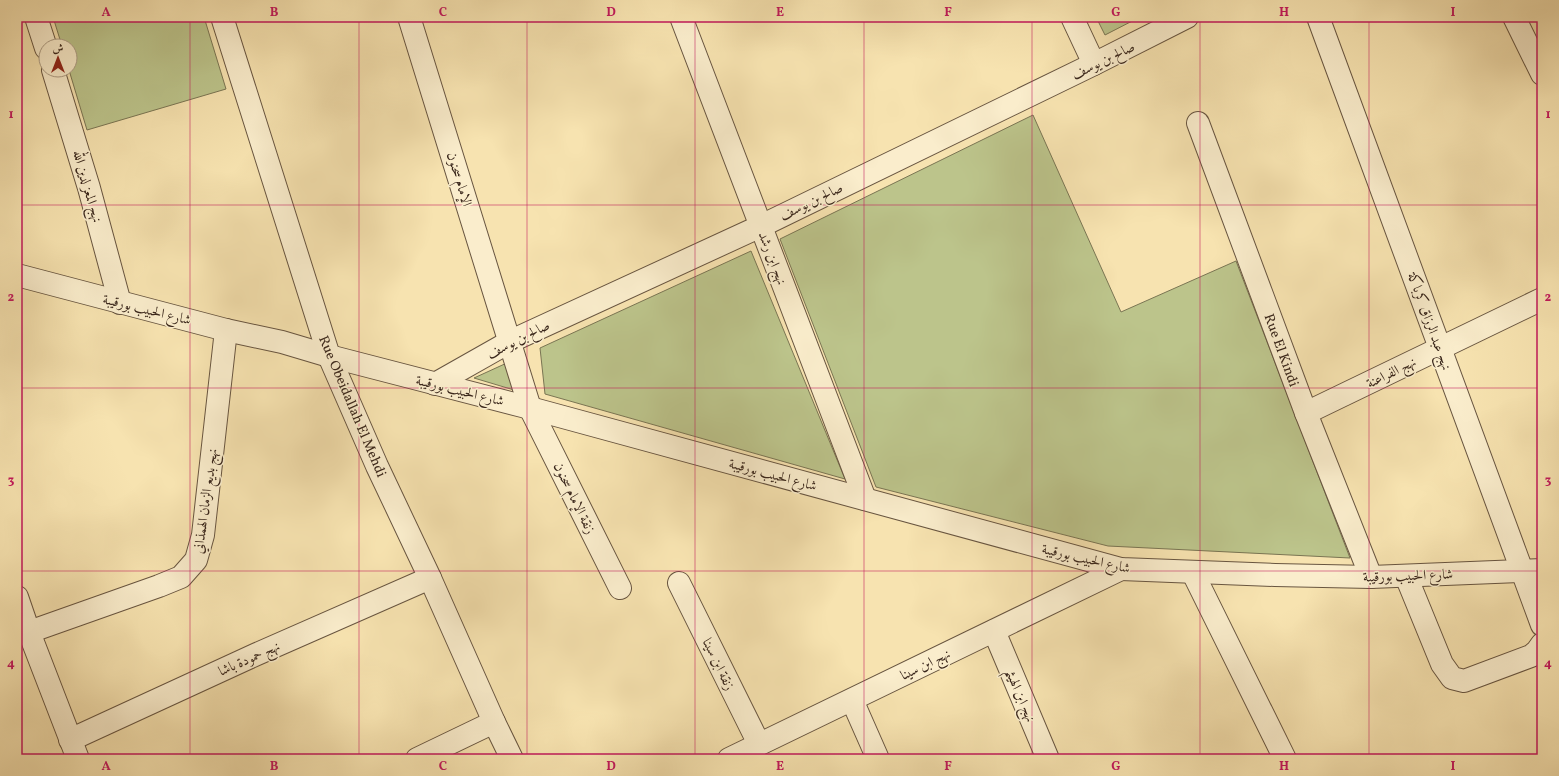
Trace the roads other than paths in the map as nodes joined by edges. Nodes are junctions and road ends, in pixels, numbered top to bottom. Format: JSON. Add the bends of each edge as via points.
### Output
{"nodes":[{"id":1,"x":36,"y":17,"type":"edge"},
{"id":2,"x":222,"y":17,"type":"edge"},
{"id":3,"x":409,"y":17,"type":"edge"},
{"id":4,"x":681,"y":17,"type":"edge"},
{"id":5,"x":1072,"y":17,"type":"edge"},
{"id":6,"x":1187,"y":17,"type":"edge"},
{"id":7,"x":1318,"y":17,"type":"edge"},
{"id":8,"x":1514,"y":17,"type":"edge"},
{"id":9,"x":43,"y":38,"type":"edge"},
{"id":10,"x":1094,"y":64,"type":"junction"},
{"id":11,"x":1542,"y":74,"type":"edge"},
{"id":12,"x":55,"y":78,"type":"edge"},
{"id":13,"x":1198,"y":122,"type":"dead end"},
{"id":14,"x":761,"y":226,"type":"junction"},
{"id":15,"x":17,"y":275,"type":"edge"},
{"id":16,"x":1542,"y":299,"type":"edge"},
{"id":17,"x":120,"y":303,"type":"junction"},
{"id":18,"x":226,"y":330,"type":"junction"},
{"id":19,"x":511,"y":341,"type":"junction"},
{"id":20,"x":1440,"y":348,"type":"junction"},
{"id":21,"x":329,"y":356,"type":"junction"},
{"id":22,"x":435,"y":384,"type":"junction"},
{"id":23,"x":530,"y":408,"type":"junction"},
{"id":24,"x":1306,"y":413,"type":"junction"},
{"id":25,"x":865,"y":499,"type":"junction"},
{"id":26,"x":1121,"y":569,"type":"junction"},
{"id":27,"x":1532,"y":570,"type":"edge"},
{"id":28,"x":1193,"y":572,"type":"junction"},
{"id":29,"x":1406,"y":576,"type":"junction"},
{"id":30,"x":1371,"y":577,"type":"junction"},
{"id":31,"x":430,"y":578,"type":"junction"},
{"id":32,"x":679,"y":583,"type":"dead end"},
{"id":33,"x":620,"y":588,"type":"dead end"},
{"id":34,"x":17,"y":597,"type":"edge"},
{"id":35,"x":1542,"y":625,"type":"edge"},
{"id":36,"x":994,"y":631,"type":"junction"},
{"id":37,"x":29,"y":632,"type":"junction"},
{"id":38,"x":1542,"y":644,"type":"edge"},
{"id":39,"x":852,"y":700,"type":"junction"},
{"id":40,"x":494,"y":722,"type":"junction"},
{"id":41,"x":759,"y":744,"type":"junction"},
{"id":42,"x":74,"y":750,"type":"edge"},
{"id":43,"x":417,"y":759,"type":"edge"},
{"id":44,"x":512,"y":759,"type":"edge"},
{"id":45,"x":729,"y":759,"type":"edge"},
{"id":46,"x":878,"y":759,"type":"edge"},
{"id":47,"x":1048,"y":759,"type":"edge"},
{"id":48,"x":1285,"y":759,"type":"edge"}],
"edges":[{"from":1,"to":9,"type":"street"},
{"from":2,"to":21,"type":"street","name":"Rue Obeidallah El Mehdi"},
{"from":3,"to":19,"type":"street","name":"الإمام سحنون"},
{"from":4,"to":14,"type":"street","name":"نهج ابن رشد"},
{"from":5,"to":10,"type":"street"},
{"from":6,"to":10,"type":"street","name":"صالح بن يوسف"},
{"from":7,"to":20,"type":"street","name":"نهج عبد الرزاق كرباكة"},
{"from":8,"to":11,"type":"street"},
{"from":10,"to":14,"type":"street","name":"صالح بن يوسف"},
{"from":12,"to":17,"type":"street","name":"نهج المعز لدين الله"},
{"from":13,"to":24,"type":"street","name":"Rue El Kindi"},
{"from":14,"to":19,"type":"street","name":"صالح بن يوسف"},
{"from":14,"to":25,"type":"street","name":"نهج ابن رشد"},
{"from":15,"to":17,"type":"street","name":"شارع الحبيب بورقيبة"},
{"from":16,"to":20,"type":"street","name":"نهج الفراعنة"},
{"from":17,"to":18,"type":"street","name":"شارع الحبيب بورقيبة"},
{"from":18,"to":21,"type":"street","name":"شارع الحبيب بورقيبة","via":[[282,342]]},
{"from":18,"to":37,"type":"street","name":"نهج بديع الزمان الهمذاني","via":[[203,535],[196,560],[181,577]]},
{"from":19,"to":22,"type":"street","name":"صالح بن يوسف"},
{"from":19,"to":23,"type":"street","name":"الإمام سحنون"},
{"from":20,"to":24,"type":"street","name":"نهج الفراعنة"},
{"from":20,"to":27,"type":"street","name":"نهج عبد الرزاق كرباكة"},
{"from":21,"to":22,"type":"street","name":"شارع الحبيب بورقيبة"},
{"from":21,"to":31,"type":"street","name":"Rue Obeidallah El Mehdi"},
{"from":22,"to":23,"type":"street","name":"شارع الحبيب بورقيبة"},
{"from":23,"to":25,"type":"street","name":"شارع الحبيب بورقيبة"},
{"from":23,"to":33,"type":"street","name":"زنقة الإمام سحنون"},
{"from":24,"to":30,"type":"street","name":"Rue El Kindi"},
{"from":25,"to":26,"type":"street","name":"شارع الحبيب بورقيبة"},
{"from":26,"to":28,"type":"street","name":"شارع الحبيب بورقيبة"},
{"from":26,"to":36,"type":"street","name":"نهج ابن سينا"},
{"from":27,"to":29,"type":"street","name":"شارع الحبيب بورقيبة"},
{"from":27,"to":35,"type":"street","name":"نهج عبد الرزاق كرباكة"},
{"from":28,"to":30,"type":"street","name":"شارع الحبيب بورقيبة"},
{"from":28,"to":48,"type":"street"},
{"from":29,"to":30,"type":"street","name":"شارع الحبيب بورقيبة"},
{"from":29,"to":38,"type":"street","via":[[1442,664],[1452,678],[1464,681],[1531,656]]},
{"from":31,"to":40,"type":"street","name":"Rue Obeidallah El Mehdi"},
{"from":31,"to":42,"type":"street","name":"نهج حمودة باشا","via":[[257,654]]},
{"from":32,"to":41,"type":"street","name":"زنقة ابن سينا"},
{"from":34,"to":37,"type":"street"},
{"from":36,"to":39,"type":"street","name":"نهج ابن سينا"},
{"from":36,"to":47,"type":"street","name":"نهج ابن الهيثم"},
{"from":37,"to":42,"type":"street"},
{"from":39,"to":41,"type":"street","name":"نهج ابن سينا"},
{"from":39,"to":46,"type":"street"},
{"from":40,"to":43,"type":"street"},
{"from":40,"to":44,"type":"street","name":"Rue Obeidallah El Mehdi"},
{"from":41,"to":45,"type":"street","name":"نهج ابن سينا"}]}
